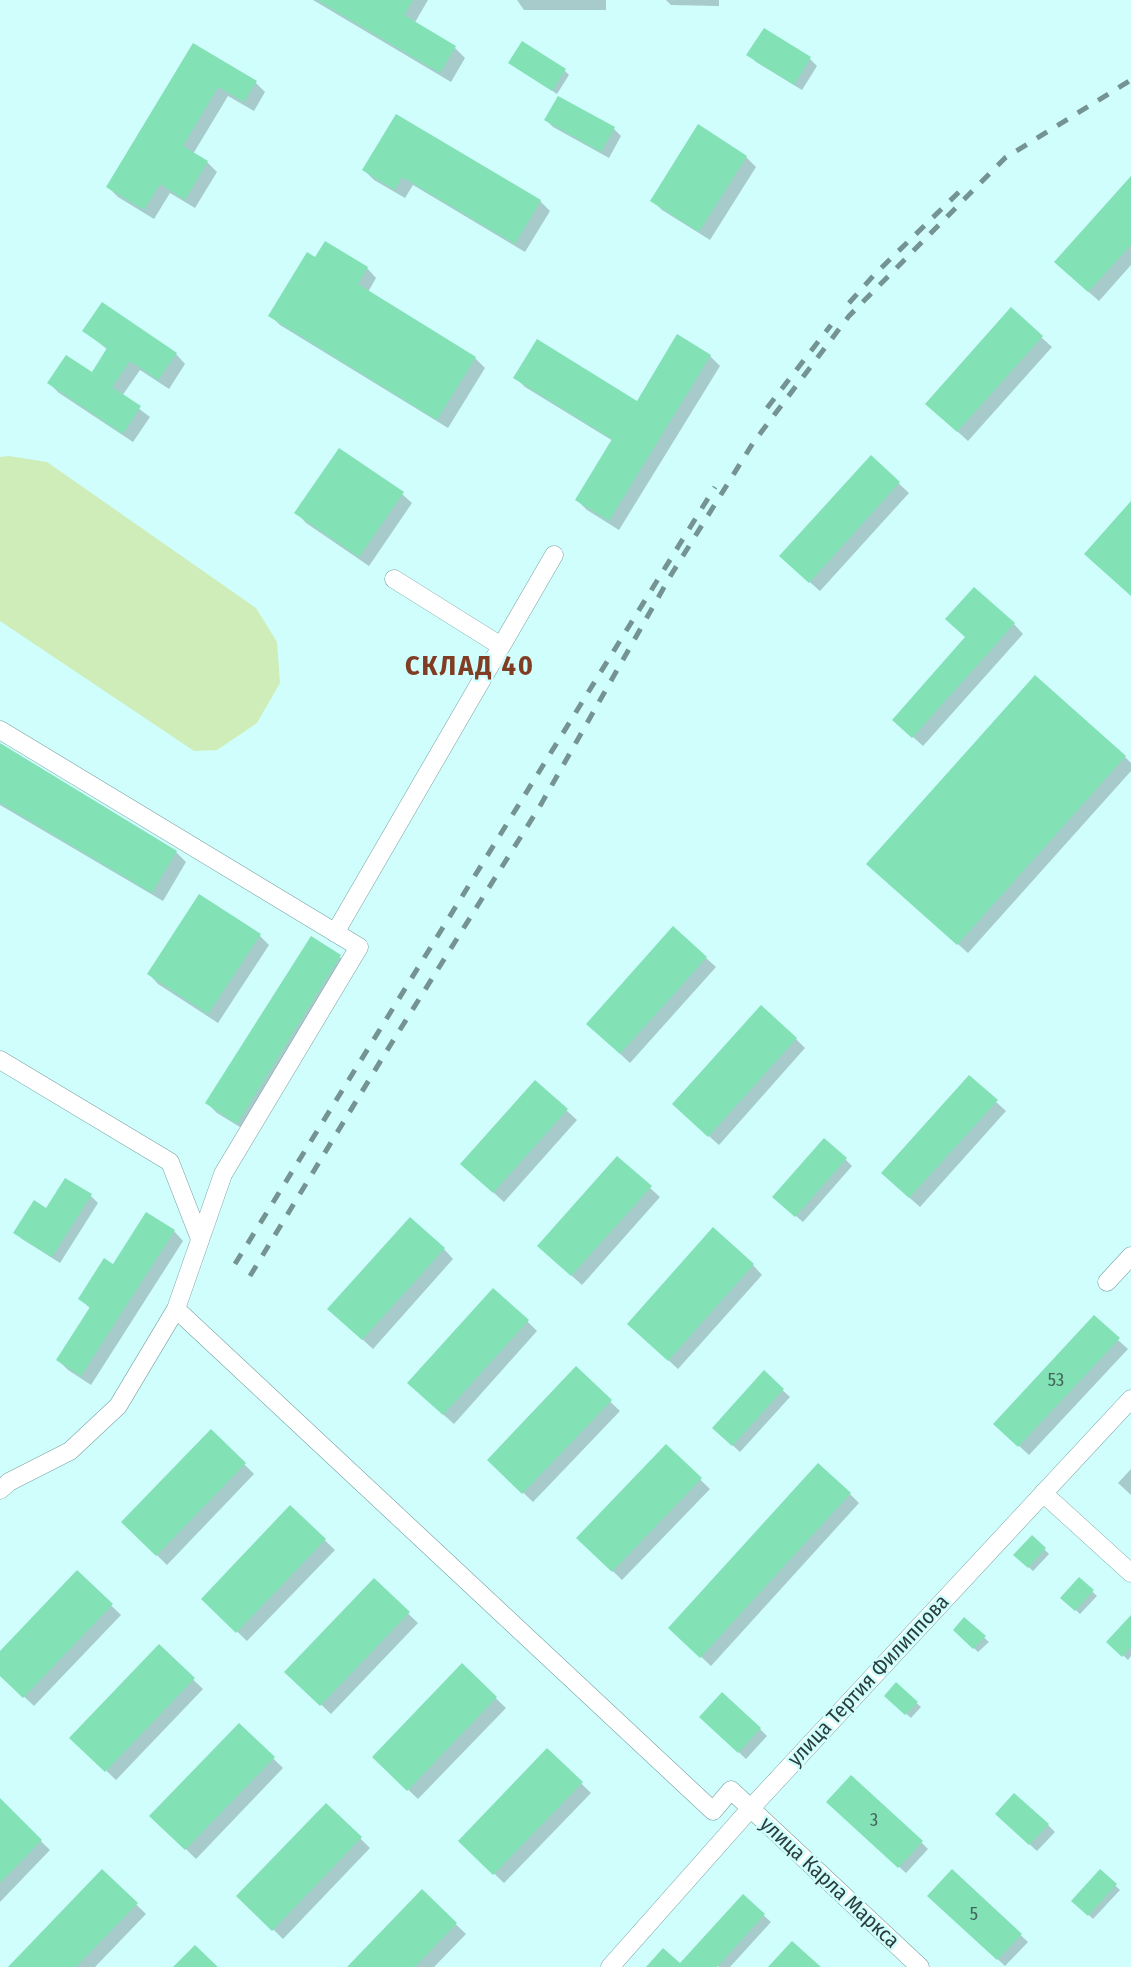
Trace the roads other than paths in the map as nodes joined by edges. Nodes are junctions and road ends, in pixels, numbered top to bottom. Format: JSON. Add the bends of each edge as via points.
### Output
{"nodes":[{"id":1,"x":554,"y":555,"type":"dead end"},
{"id":2,"x":394,"y":579,"type":"dead end"},
{"id":3,"x":501,"y":646,"type":"junction"},
{"id":4,"x":0,"y":730,"type":"edge"},
{"id":5,"x":335,"y":933,"type":"junction"},
{"id":6,"x":0,"y":1060,"type":"edge"},
{"id":7,"x":200,"y":1239,"type":"junction"},
{"id":8,"x":1131,"y":1256,"type":"edge"},
{"id":9,"x":1107,"y":1282,"type":"dead end"},
{"id":10,"x":176,"y":1309,"type":"junction"},
{"id":11,"x":1131,"y":1399,"type":"edge"},
{"id":12,"x":0,"y":1490,"type":"edge"},
{"id":13,"x":1043,"y":1493,"type":"junction"},
{"id":14,"x":1131,"y":1573,"type":"edge"},
{"id":15,"x":745,"y":1804,"type":"junction"},
{"id":16,"x":610,"y":1967,"type":"edge"},
{"id":17,"x":920,"y":1967,"type":"edge"}],
"edges":[{"from":1,"to":3,"type":"street"},
{"from":2,"to":3,"type":"street"},
{"from":3,"to":5,"type":"street"},
{"from":4,"to":5,"type":"street"},
{"from":5,"to":7,"type":"street","via":[[359,947],[223,1174]]},
{"from":6,"to":7,"type":"street","via":[[170,1162]]},
{"from":7,"to":10,"type":"street"},
{"from":8,"to":9,"type":"street"},
{"from":10,"to":12,"type":"street","via":[[118,1406],[70,1451]]},
{"from":10,"to":15,"type":"street","via":[[713,1811],[731,1790]]},
{"from":11,"to":13,"type":"street","name":"улица Тертия Филиппова"},
{"from":13,"to":14,"type":"street"},
{"from":13,"to":15,"type":"street","name":"улица Тертия Филиппова"},
{"from":15,"to":16,"type":"street","name":"улица Тертия Филиппова"},
{"from":15,"to":17,"type":"street","name":"улица Карла Маркса"}]}
